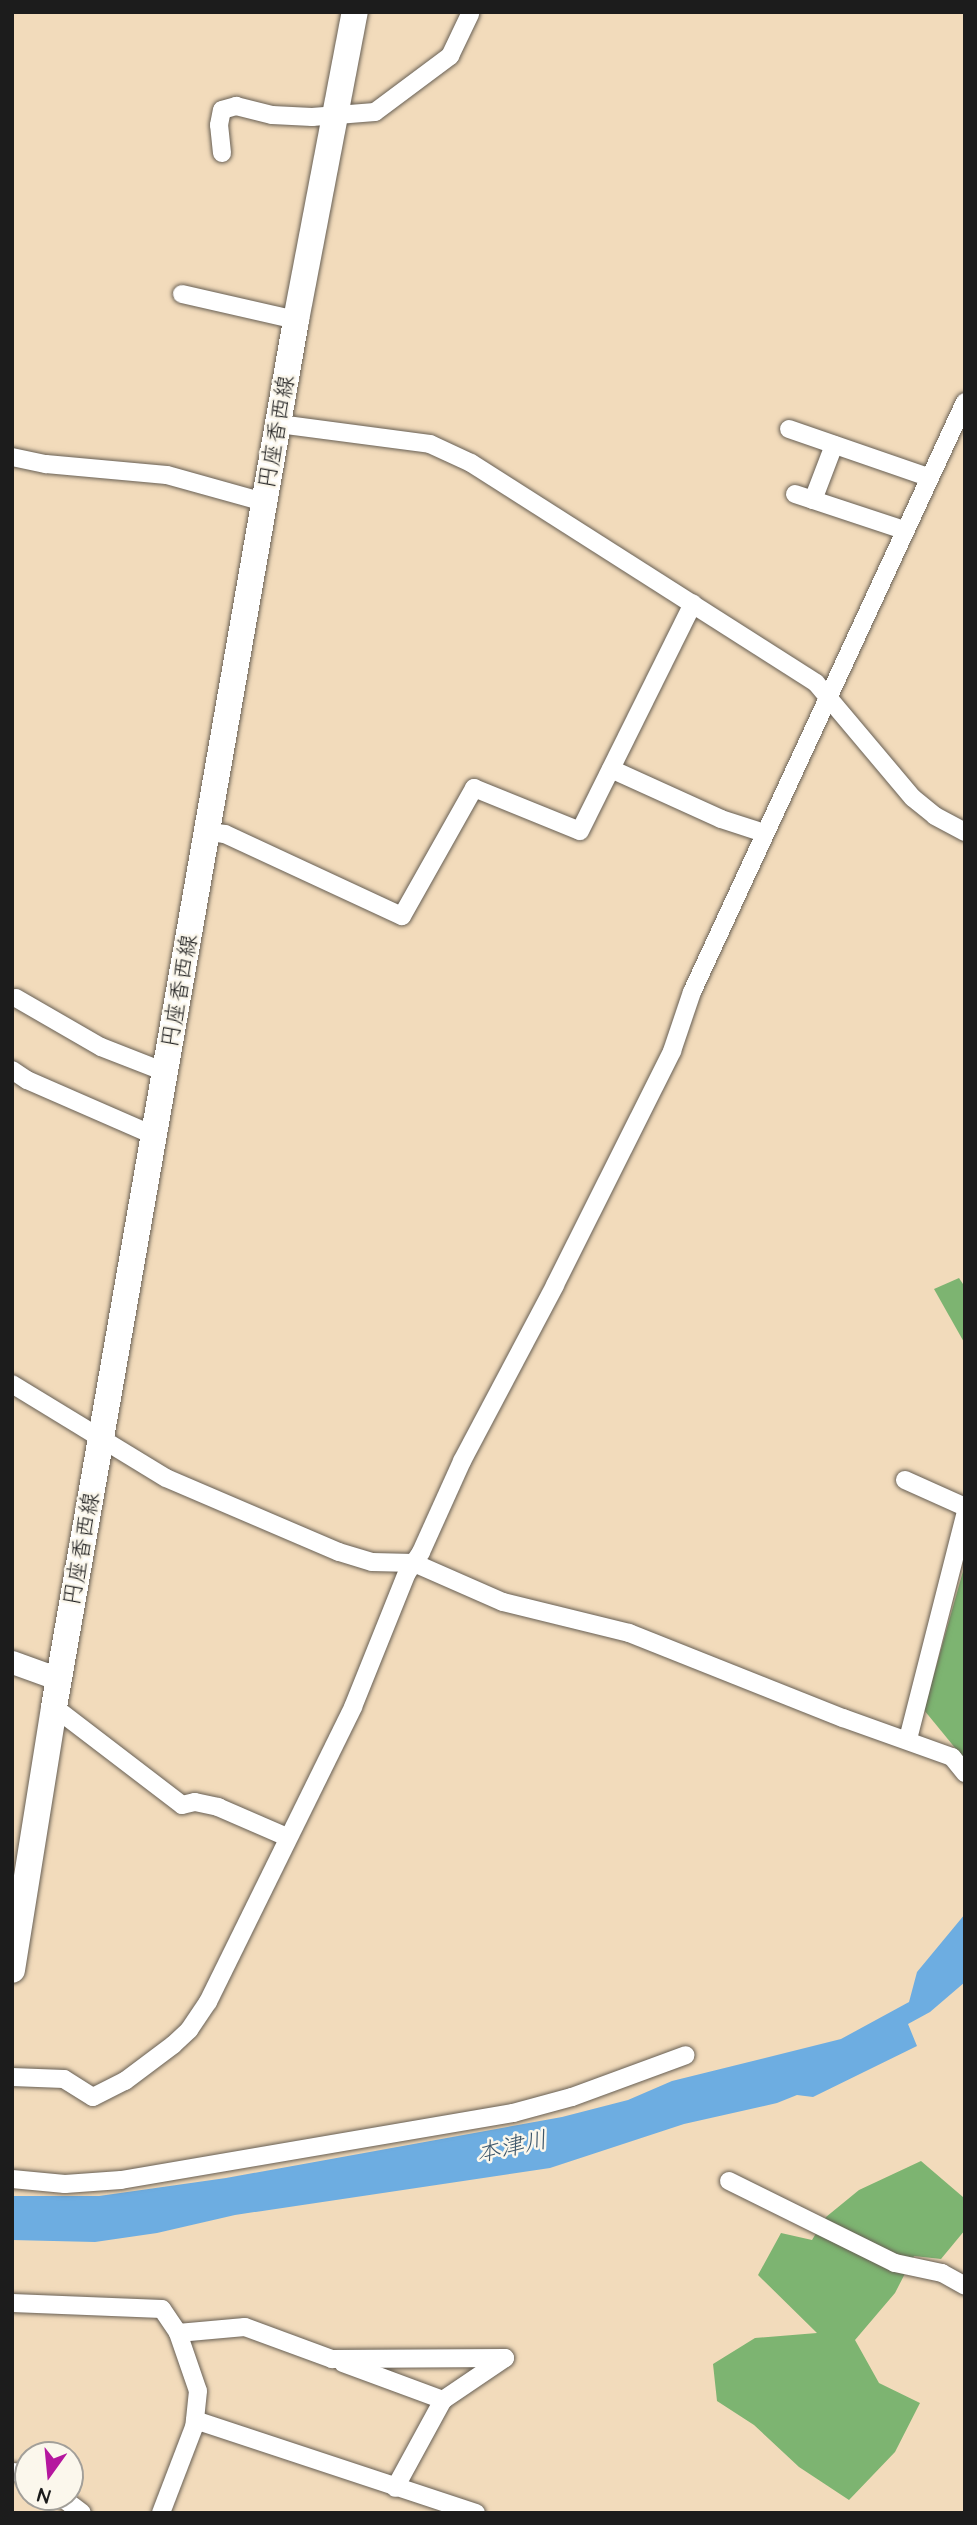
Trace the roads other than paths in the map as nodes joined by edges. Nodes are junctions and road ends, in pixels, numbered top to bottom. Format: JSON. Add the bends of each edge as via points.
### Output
{"nodes":[{"id":1,"x":355,"y":12,"type":"edge"},
{"id":2,"x":470,"y":14,"type":"edge"},
{"id":3,"x":336,"y":114,"type":"junction"},
{"id":4,"x":222,"y":153,"type":"dead end"},
{"id":5,"x":182,"y":294,"type":"dead end"},
{"id":6,"x":296,"y":320,"type":"junction"},
{"id":7,"x":965,"y":402,"type":"edge"},
{"id":8,"x":279,"y":424,"type":"junction"},
{"id":9,"x":789,"y":429,"type":"dead end"},
{"id":10,"x":947,"y":435,"type":"junction"},
{"id":11,"x":965,"y":441,"type":"edge"},
{"id":12,"x":834,"y":445,"type":"junction"},
{"id":13,"x":12,"y":457,"type":"edge"},
{"id":14,"x":928,"y":477,"type":"junction"},
{"id":15,"x":795,"y":494,"type":"dead end"},
{"id":16,"x":813,"y":500,"type":"junction"},
{"id":17,"x":264,"y":502,"type":"junction"},
{"id":18,"x":904,"y":530,"type":"junction"},
{"id":19,"x":693,"y":603,"type":"junction"},
{"id":20,"x":827,"y":694,"type":"junction"},
{"id":21,"x":611,"y":769,"type":"junction"},
{"id":22,"x":209,"y":832,"type":"junction"},
{"id":23,"x":965,"y":832,"type":"edge"},
{"id":24,"x":764,"y":833,"type":"junction"},
{"id":25,"x":16,"y":999,"type":"dead end"},
{"id":26,"x":12,"y":1070,"type":"edge"},
{"id":27,"x":165,"y":1072,"type":"junction"},
{"id":28,"x":155,"y":1136,"type":"junction"},
{"id":29,"x":12,"y":1384,"type":"edge"},
{"id":30,"x":102,"y":1438,"type":"junction"},
{"id":31,"x":905,"y":1480,"type":"dead end"},
{"id":32,"x":965,"y":1507,"type":"edge"},
{"id":33,"x":965,"y":1514,"type":"edge"},
{"id":34,"x":414,"y":1563,"type":"junction"},
{"id":35,"x":12,"y":1662,"type":"edge"},
{"id":36,"x":59,"y":1679,"type":"junction"},
{"id":37,"x":54,"y":1707,"type":"junction"},
{"id":38,"x":908,"y":1739,"type":"junction"},
{"id":39,"x":965,"y":1773,"type":"edge"},
{"id":40,"x":287,"y":1837,"type":"junction"},
{"id":41,"x":12,"y":1970,"type":"edge"},
{"id":42,"x":686,"y":2055,"type":"dead end"},
{"id":43,"x":12,"y":2077,"type":"edge"},
{"id":44,"x":12,"y":2179,"type":"edge"},
{"id":45,"x":729,"y":2181,"type":"dead end"},
{"id":46,"x":965,"y":2286,"type":"edge"},
{"id":47,"x":12,"y":2303,"type":"edge"},
{"id":48,"x":178,"y":2333,"type":"junction"},
{"id":49,"x":332,"y":2359,"type":"junction"},
{"id":50,"x":443,"y":2400,"type":"junction"},
{"id":51,"x":195,"y":2420,"type":"junction"},
{"id":52,"x":395,"y":2488,"type":"junction"},
{"id":53,"x":161,"y":2513,"type":"edge"},
{"id":54,"x":476,"y":2513,"type":"edge"}],
"edges":[{"from":1,"to":3,"type":"main road","name":"円座香西線"},
{"from":2,"to":3,"type":"street","via":[[450,56],[397,96],[375,112]]},
{"from":3,"to":4,"type":"street","via":[[272,115],[236,106],[222,110]]},
{"from":3,"to":6,"type":"main road","name":"円座香西線"},
{"from":5,"to":6,"type":"street"},
{"from":6,"to":8,"type":"main road","name":"円座香西線"},
{"from":7,"to":10,"type":"street"},
{"from":8,"to":17,"type":"main road","name":"円座香西線"},
{"from":8,"to":19,"type":"street","via":[[430,444],[471,463]]},
{"from":9,"to":12,"type":"street"},
{"from":10,"to":11,"type":"street"},
{"from":10,"to":14,"type":"street"},
{"from":12,"to":14,"type":"street"},
{"from":12,"to":16,"type":"street"},
{"from":13,"to":17,"type":"street","via":[[167,475]]},
{"from":14,"to":18,"type":"street"},
{"from":15,"to":16,"type":"street"},
{"from":16,"to":18,"type":"street"},
{"from":17,"to":22,"type":"main road","name":"円座香西線"},
{"from":18,"to":20,"type":"street"},
{"from":19,"to":20,"type":"street"},
{"from":19,"to":21,"type":"street"},
{"from":20,"to":23,"type":"street","via":[[914,799]]},
{"from":20,"to":24,"type":"street"},
{"from":21,"to":22,"type":"street","via":[[580,831],[474,788],[402,916],[225,834]]},
{"from":21,"to":24,"type":"street","via":[[721,819]]},
{"from":22,"to":27,"type":"main road","name":"円座香西線"},
{"from":24,"to":34,"type":"street","via":[[692,992],[672,1051]]},
{"from":25,"to":27,"type":"street","via":[[101,1047]]},
{"from":26,"to":28,"type":"street"},
{"from":27,"to":28,"type":"main road","name":"円座香西線"},
{"from":28,"to":30,"type":"main road","name":"円座香西線"},
{"from":29,"to":30,"type":"street"},
{"from":30,"to":34,"type":"street","via":[[166,1478],[339,1552],[372,1562]]},
{"from":30,"to":36,"type":"main road","name":"円座香西線"},
{"from":31,"to":32,"type":"street"},
{"from":33,"to":38,"type":"street"},
{"from":34,"to":38,"type":"street","via":[[503,1602],[629,1633]]},
{"from":34,"to":40,"type":"street","via":[[353,1707]]},
{"from":35,"to":36,"type":"street"},
{"from":36,"to":37,"type":"main road","name":"円座香西線"},
{"from":37,"to":40,"type":"street","via":[[182,1805],[195,1802],[218,1807]]},
{"from":37,"to":41,"type":"main road","name":"円座香西線"},
{"from":38,"to":39,"type":"street","via":[[952,1757]]},
{"from":40,"to":43,"type":"street","via":[[208,2002],[173,2045],[125,2081],[93,2097],[64,2078]]},
{"from":42,"to":44,"type":"street","via":[[572,2097],[513,2113],[121,2180],[65,2184]]},
{"from":45,"to":46,"type":"street","via":[[895,2263],[942,2273]]},
{"from":47,"to":48,"type":"street","via":[[162,2309]]},
{"from":48,"to":49,"type":"street","via":[[245,2327]]},
{"from":48,"to":51,"type":"street","via":[[198,2391]]},
{"from":49,"to":50,"type":"street"},
{"from":49,"to":50,"type":"street","via":[[505,2358]]},
{"from":50,"to":52,"type":"street"},
{"from":51,"to":52,"type":"street"},
{"from":51,"to":53,"type":"street"},
{"from":52,"to":54,"type":"street"}]}
